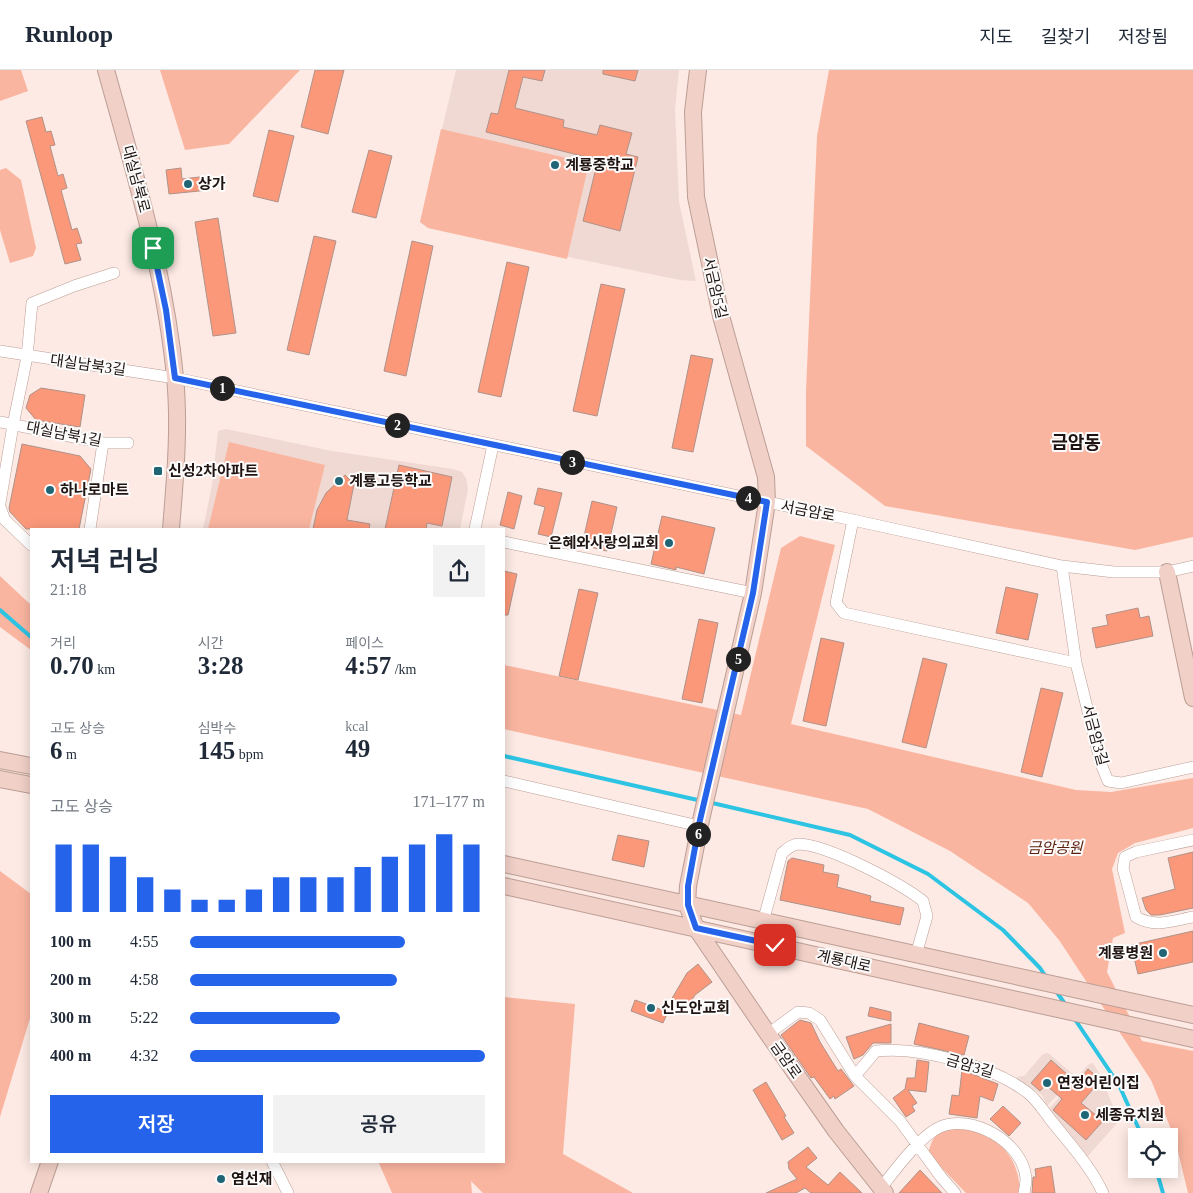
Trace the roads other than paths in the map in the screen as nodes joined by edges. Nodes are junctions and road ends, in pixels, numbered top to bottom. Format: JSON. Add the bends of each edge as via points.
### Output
{"nodes":[{"id":1,"x":106,"y":70,"type":"edge"},
{"id":2,"x":698,"y":70,"type":"edge"},
{"id":3,"x":114,"y":274,"type":"dead end"},
{"id":4,"x":0,"y":351,"type":"edge"},
{"id":5,"x":27,"y":357,"type":"junction"},
{"id":6,"x":175,"y":378,"type":"junction"},
{"id":7,"x":0,"y":422,"type":"edge"},
{"id":8,"x":13,"y":424,"type":"junction"},
{"id":9,"x":128,"y":442,"type":"dead end"},
{"id":10,"x":103,"y":443,"type":"junction"},
{"id":11,"x":493,"y":445,"type":"junction"},
{"id":12,"x":767,"y":502,"type":"junction"},
{"id":13,"x":0,"y":503,"type":"edge"},
{"id":14,"x":0,"y":507,"type":"edge"},
{"id":15,"x":853,"y":520,"type":"junction"},
{"id":16,"x":90,"y":528,"type":"edge"},
{"id":17,"x":171,"y":528,"type":"edge"},
{"id":18,"x":475,"y":528,"type":"edge"},
{"id":19,"x":505,"y":542,"type":"edge"},
{"id":20,"x":30,"y":544,"type":"edge"},
{"id":21,"x":1062,"y":566,"type":"junction"},
{"id":22,"x":1193,"y":566,"type":"edge"},
{"id":23,"x":1167,"y":572,"type":"junction"},
{"id":24,"x":753,"y":593,"type":"junction"},
{"id":25,"x":1076,"y":663,"type":"junction"},
{"id":26,"x":1193,"y":698,"type":"edge"},
{"id":27,"x":0,"y":760,"type":"edge"},
{"id":28,"x":30,"y":766,"type":"edge"},
{"id":29,"x":1193,"y":766,"type":"edge"},
{"id":30,"x":0,"y":779,"type":"edge"},
{"id":31,"x":505,"y":781,"type":"edge"},
{"id":32,"x":30,"y":785,"type":"edge"},
{"id":33,"x":700,"y":823,"type":"junction"},
{"id":34,"x":1193,"y":840,"type":"edge"},
{"id":35,"x":505,"y":864,"type":"edge"},
{"id":36,"x":505,"y":886,"type":"edge"},
{"id":37,"x":688,"y":905,"type":"junction"},
{"id":38,"x":1193,"y":916,"type":"edge"},
{"id":39,"x":763,"y":922,"type":"junction"},
{"id":40,"x":696,"y":928,"type":"junction"},
{"id":41,"x":916,"y":955,"type":"junction"},
{"id":42,"x":1193,"y":1015,"type":"edge"},
{"id":43,"x":768,"y":1034,"type":"junction"},
{"id":44,"x":1193,"y":1039,"type":"edge"},
{"id":45,"x":855,"y":1076,"type":"junction"},
{"id":46,"x":917,"y":1145,"type":"junction"},
{"id":47,"x":49,"y":1163,"type":"edge"},
{"id":48,"x":273,"y":1163,"type":"edge"},
{"id":49,"x":883,"y":1190,"type":"edge"},
{"id":50,"x":39,"y":1193,"type":"edge"},
{"id":51,"x":288,"y":1193,"type":"edge"},
{"id":52,"x":955,"y":1193,"type":"edge"},
{"id":53,"x":1024,"y":1193,"type":"edge"},
{"id":54,"x":1103,"y":1193,"type":"edge"}],
"edges":[{"from":1,"to":6,"type":"street","name":"대실남북로","via":[[147,216],[166,310]]},
{"from":2,"to":12,"type":"street","name":"서금암5길","via":[[693,112],[696,197],[721,316],[766,477]]},
{"from":3,"to":5,"type":"street","via":[[32,303]]},
{"from":4,"to":5,"type":"street","name":"대실남북3길"},
{"from":5,"to":6,"type":"street","name":"대실남북3길"},
{"from":5,"to":8,"type":"street"},
{"from":6,"to":11,"type":"street","name":"서금암로"},
{"from":6,"to":17,"type":"street","name":"대실남북로","via":[[177,455]]},
{"from":7,"to":8,"type":"street","name":"대실남북1길"},
{"from":8,"to":10,"type":"street","name":"대실남북1길"},
{"from":8,"to":13,"type":"street"},
{"from":9,"to":10,"type":"street","name":"대실남북1길"},
{"from":10,"to":16,"type":"street"},
{"from":11,"to":12,"type":"street","name":"서금암로"},
{"from":11,"to":18,"type":"street"},
{"from":12,"to":15,"type":"street","name":"서금암로"},
{"from":12,"to":24,"type":"street","name":"서금암5길"},
{"from":14,"to":20,"type":"street","via":[[5,520]]},
{"from":15,"to":21,"type":"street","name":"서금암로"},
{"from":15,"to":25,"type":"street","name":"서금암로","via":[[836,604],[844,613]]},
{"from":19,"to":24,"type":"street"},
{"from":21,"to":23,"type":"street","name":"서금암로","via":[[1114,572]]},
{"from":21,"to":25,"type":"street"},
{"from":22,"to":23,"type":"street","name":"서금암로"},
{"from":23,"to":26,"type":"street"},
{"from":24,"to":33,"type":"street","name":"서금암5길"},
{"from":25,"to":29,"type":"street","name":"서금암3길","via":[[1101,764],[1108,780],[1121,783]]},
{"from":27,"to":28,"type":"street"},
{"from":30,"to":32,"type":"street"},
{"from":31,"to":33,"type":"street"},
{"from":33,"to":37,"type":"street","name":"서금암5길","via":[[688,886]]},
{"from":34,"to":38,"type":"street","via":[[1136,852],[1125,858],[1123,868],[1136,917],[1156,924]]},
{"from":35,"to":37,"type":"street","name":"계룡대로"},
{"from":36,"to":40,"type":"street","name":"계룡대로"},
{"from":37,"to":39,"type":"street","name":"계룡대로"},
{"from":37,"to":40,"type":"street","name":"금암로"},
{"from":39,"to":41,"type":"street","name":"계룡대로"},
{"from":39,"to":41,"type":"street","via":[[782,853],[799,844],[870,869],[923,901],[927,916]]},
{"from":40,"to":43,"type":"street","name":"금암로"},
{"from":40,"to":44,"type":"street","name":"계룡대로"},
{"from":41,"to":42,"type":"street","name":"계룡대로"},
{"from":43,"to":45,"type":"street","via":[[798,1012],[810,1014],[820,1020]]},
{"from":43,"to":49,"type":"street","name":"금암로","via":[[836,1131]]},
{"from":45,"to":46,"type":"street","via":[[900,1121]]},
{"from":45,"to":54,"type":"street","name":"금암3길","via":[[876,1051],[890,1049],[912,1050],[1001,1075],[1029,1094],[1083,1160]]},
{"from":46,"to":49,"type":"street","name":"금암로"},
{"from":46,"to":52,"type":"street"},
{"from":46,"to":53,"type":"street","name":"금암로","via":[[939,1127],[955,1122],[989,1130],[1013,1150],[1022,1166],[1026,1176]]},
{"from":47,"to":50,"type":"street"},
{"from":48,"to":51,"type":"street"}]}
